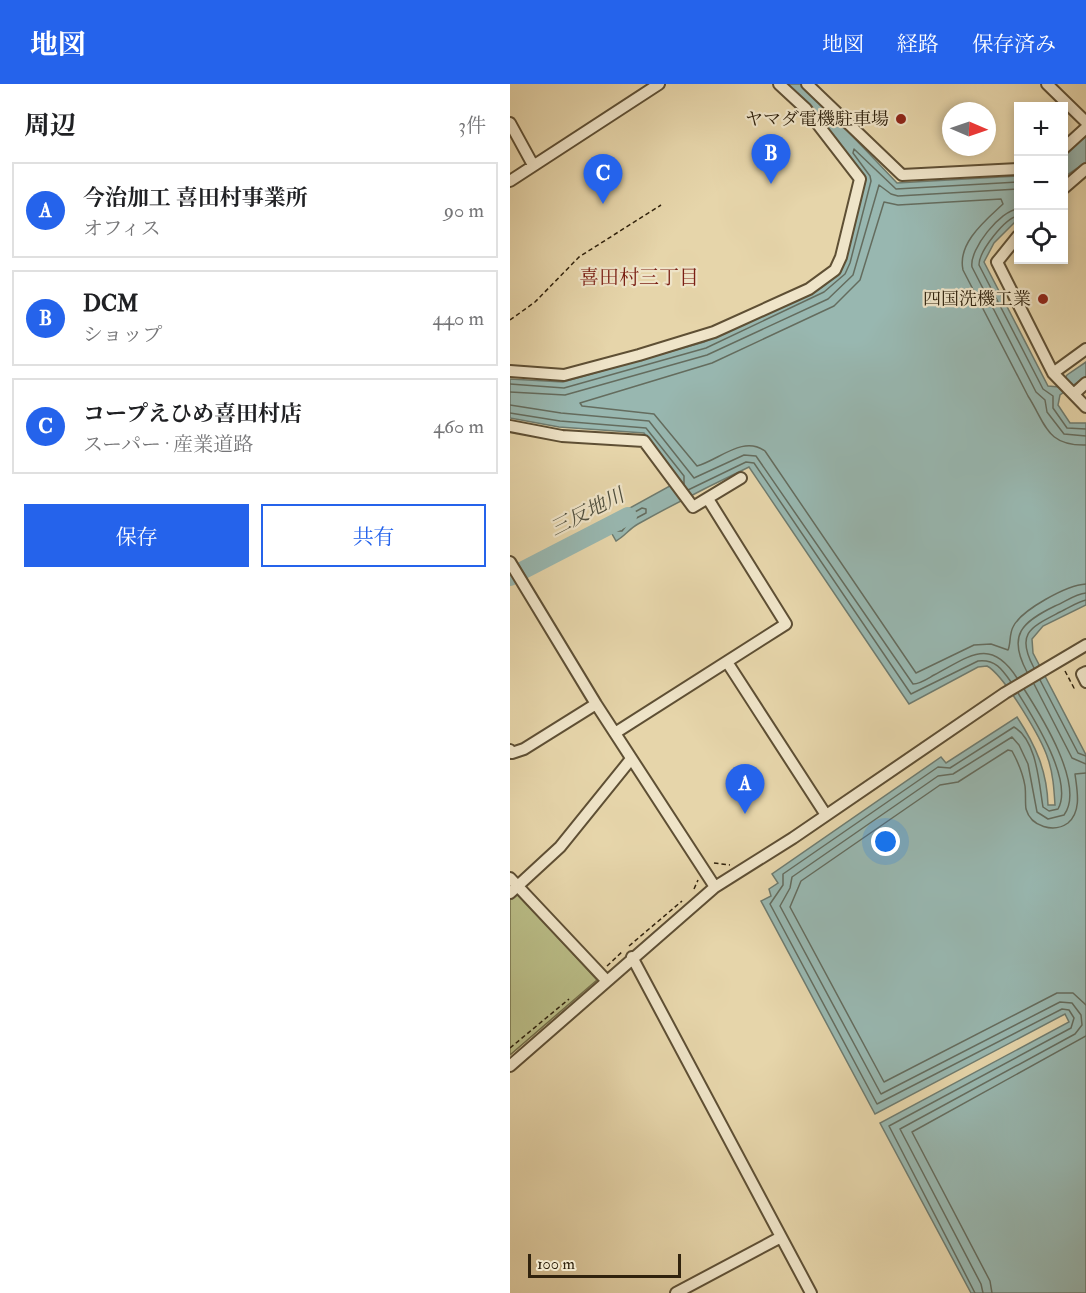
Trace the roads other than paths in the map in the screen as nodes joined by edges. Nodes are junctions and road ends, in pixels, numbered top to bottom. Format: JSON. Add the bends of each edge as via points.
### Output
{"nodes":[{"id":1,"x":659,"y":84,"type":"edge"},
{"id":2,"x":779,"y":84,"type":"edge"},
{"id":3,"x":1047,"y":84,"type":"edge"},
{"id":4,"x":809,"y":87,"type":"edge"},
{"id":5,"x":798,"y":101,"type":"junction"},
{"id":6,"x":1086,"y":122,"type":"edge"},
{"id":7,"x":510,"y":123,"type":"edge"},
{"id":8,"x":1086,"y":128,"type":"edge"},
{"id":9,"x":1068,"y":144,"type":"edge"},
{"id":10,"x":533,"y":165,"type":"junction"},
{"id":11,"x":1014,"y":169,"type":"edge"},
{"id":12,"x":1086,"y":169,"type":"edge"},
{"id":13,"x":510,"y":181,"type":"edge"},
{"id":14,"x":1068,"y":185,"type":"edge"},
{"id":15,"x":1014,"y":241,"type":"edge"},
{"id":16,"x":1086,"y":349,"type":"edge"},
{"id":17,"x":510,"y":371,"type":"edge"},
{"id":18,"x":1053,"y":373,"type":"junction"},
{"id":19,"x":1086,"y":383,"type":"edge"},
{"id":20,"x":1074,"y":394,"type":"junction"},
{"id":21,"x":1086,"y":407,"type":"edge"},
{"id":22,"x":510,"y":426,"type":"edge"},
{"id":23,"x":741,"y":478,"type":"dead end"},
{"id":24,"x":708,"y":499,"type":"junction"},
{"id":25,"x":510,"y":562,"type":"edge"},
{"id":26,"x":1086,"y":645,"type":"edge"},
{"id":27,"x":727,"y":662,"type":"junction"},
{"id":28,"x":1086,"y":672,"type":"edge"},
{"id":29,"x":1086,"y":682,"type":"edge"},
{"id":30,"x":596,"y":704,"type":"junction"},
{"id":31,"x":615,"y":733,"type":"junction"},
{"id":32,"x":510,"y":751,"type":"edge"},
{"id":33,"x":631,"y":759,"type":"junction"},
{"id":34,"x":826,"y":815,"type":"junction"},
{"id":35,"x":512,"y":886,"type":"edge"},
{"id":36,"x":715,"y":887,"type":"junction"},
{"id":37,"x":632,"y":957,"type":"junction"},
{"id":38,"x":606,"y":980,"type":"junction"},
{"id":39,"x":510,"y":1066,"type":"edge"},
{"id":40,"x":781,"y":1236,"type":"junction"},
{"id":41,"x":676,"y":1293,"type":"edge"},
{"id":42,"x":811,"y":1293,"type":"edge"}],
"edges":[{"from":1,"to":10,"type":"street"},
{"from":2,"to":5,"type":"street"},
{"from":3,"to":6,"type":"street"},
{"from":4,"to":5,"type":"street"},
{"from":4,"to":11,"type":"street","via":[[902,175]]},
{"from":5,"to":17,"type":"street","via":[[860,179],[842,257],[835,270],[809,289],[714,332],[564,375]]},
{"from":7,"to":10,"type":"street"},
{"from":8,"to":9,"type":"street"},
{"from":10,"to":13,"type":"street"},
{"from":12,"to":14,"type":"street"},
{"from":15,"to":18,"type":"street","via":[[997,262]]},
{"from":16,"to":18,"type":"street"},
{"from":18,"to":20,"type":"street"},
{"from":19,"to":20,"type":"street"},
{"from":20,"to":21,"type":"street"},
{"from":22,"to":24,"type":"street","via":[[562,436],[644,441],[693,507]]},
{"from":23,"to":24,"type":"street"},
{"from":24,"to":27,"type":"street","via":[[786,624]]},
{"from":25,"to":30,"type":"street"},
{"from":26,"to":34,"type":"street","via":[[1005,693]]},
{"from":27,"to":31,"type":"street"},
{"from":27,"to":34,"type":"street"},
{"from":28,"to":29,"type":"street","via":[[1082,674]]},
{"from":30,"to":31,"type":"street"},
{"from":30,"to":32,"type":"street","via":[[524,749]]},
{"from":31,"to":33,"type":"street"},
{"from":33,"to":35,"type":"street","via":[[560,847]]},
{"from":33,"to":36,"type":"street"},
{"from":34,"to":36,"type":"street"},
{"from":35,"to":38,"type":"street"},
{"from":36,"to":37,"type":"street"},
{"from":37,"to":38,"type":"street"},
{"from":37,"to":40,"type":"street"},
{"from":38,"to":39,"type":"street"},
{"from":40,"to":41,"type":"street"},
{"from":40,"to":42,"type":"street"}]}
